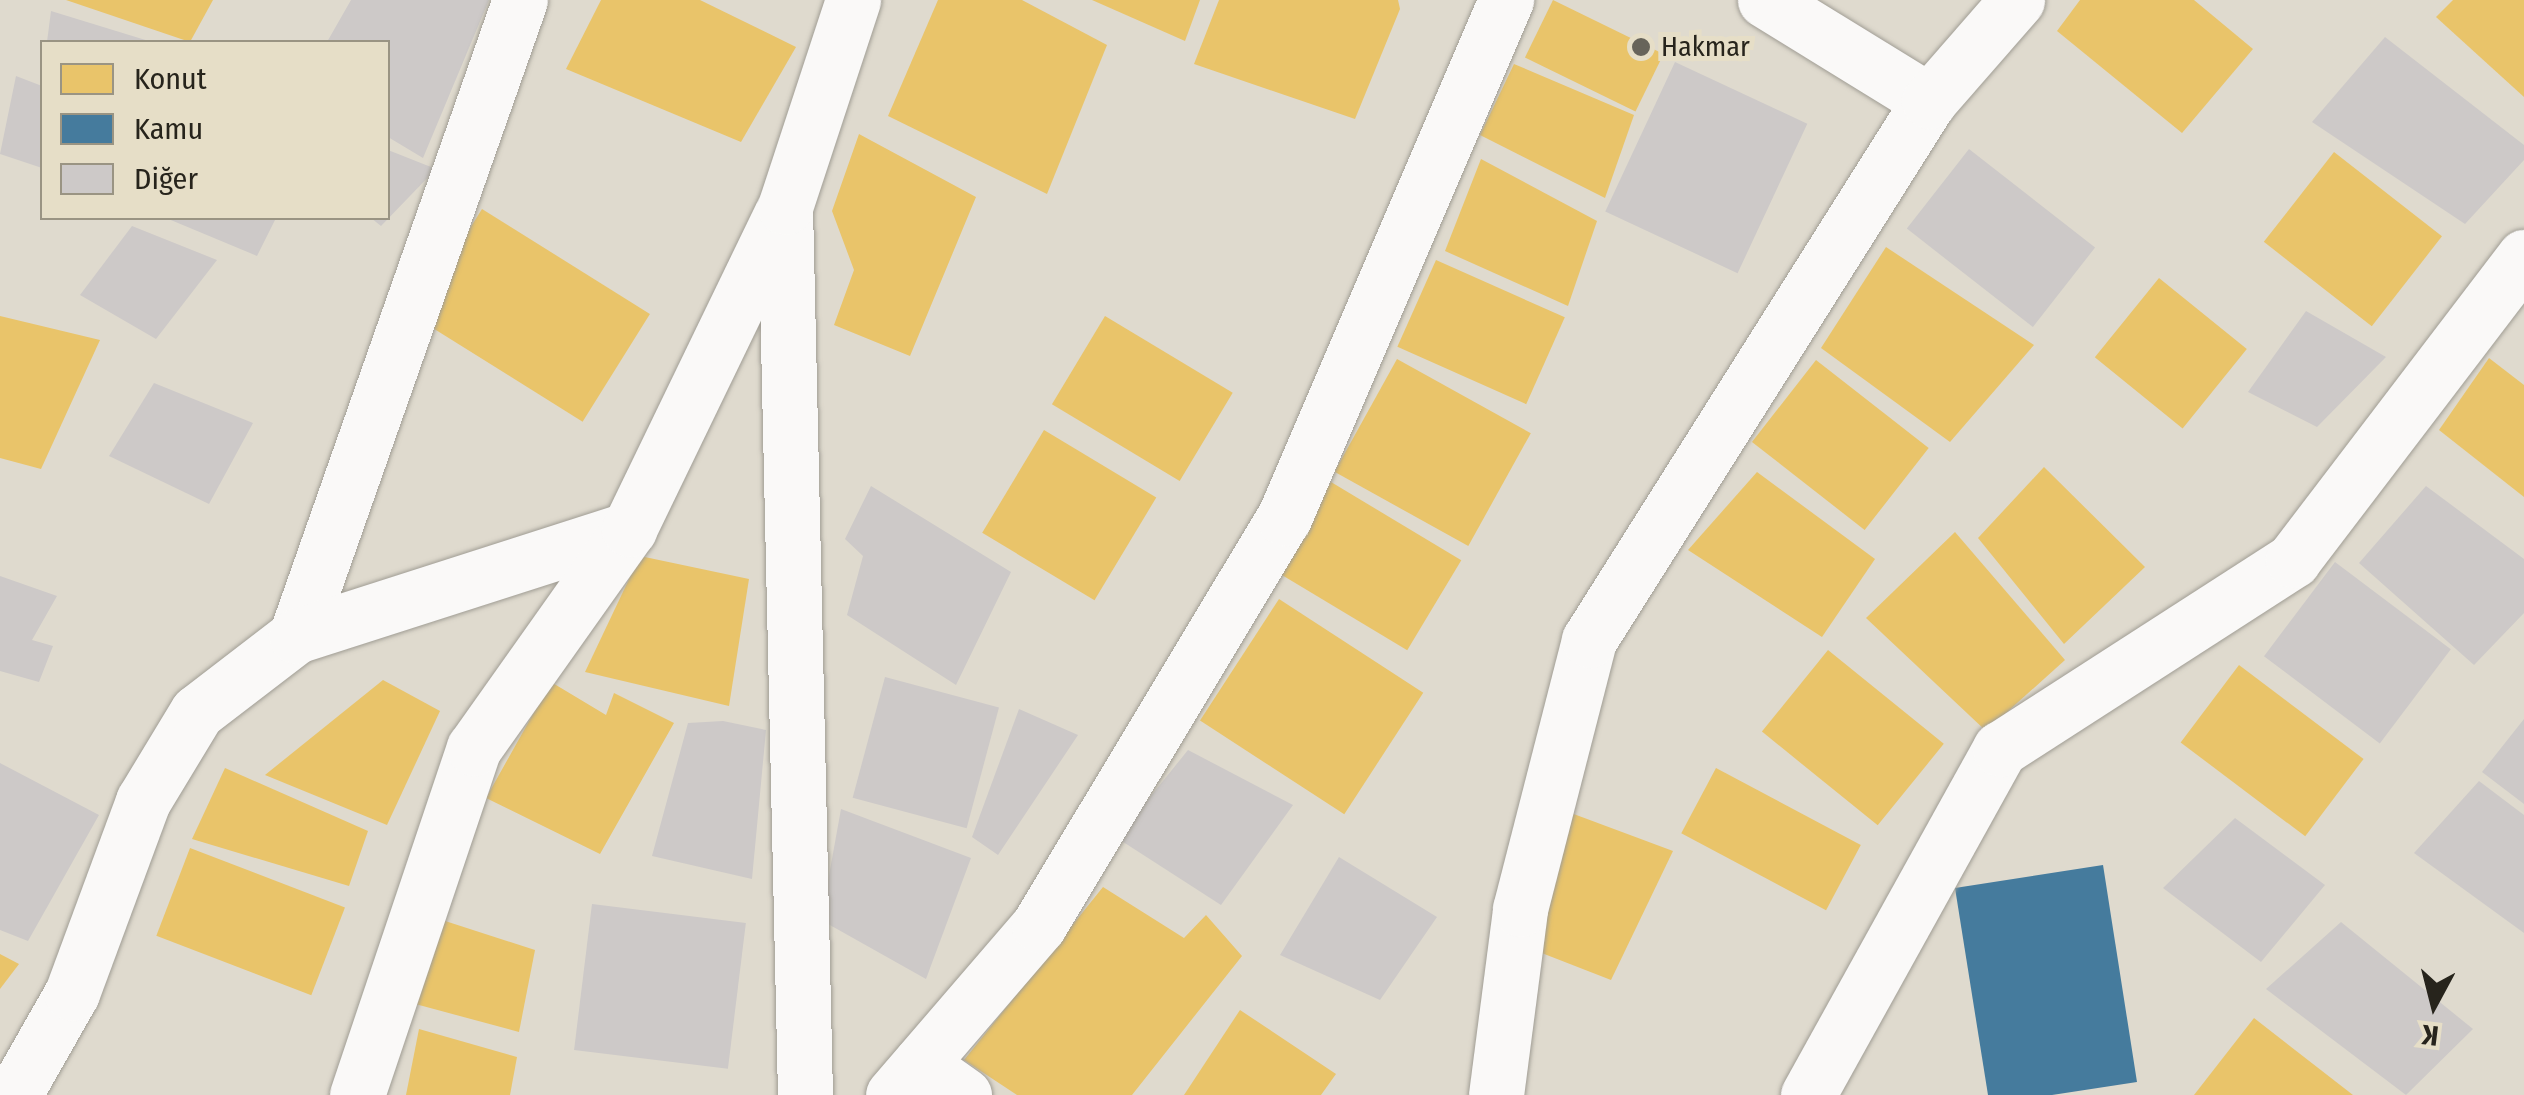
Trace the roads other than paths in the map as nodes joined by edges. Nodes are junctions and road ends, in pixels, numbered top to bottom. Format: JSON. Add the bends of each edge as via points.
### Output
{"nodes":[{"id":1,"x":520,"y":0,"type":"edge"},
{"id":2,"x":853,"y":0,"type":"edge"},
{"id":3,"x":1506,"y":0,"type":"edge"},
{"id":4,"x":1766,"y":0,"type":"edge"},
{"id":5,"x":2017,"y":0,"type":"edge"},
{"id":6,"x":1929,"y":102,"type":"junction"},
{"id":7,"x":785,"y":208,"type":"junction"},
{"id":8,"x":2524,"y":258,"type":"edge"},
{"id":9,"x":629,"y":529,"type":"junction"},
{"id":10,"x":296,"y":636,"type":"junction"},
{"id":11,"x":906,"y":1080,"type":"edge"},
{"id":12,"x":14,"y":1095,"type":"edge"},
{"id":13,"x":357,"y":1095,"type":"edge"},
{"id":14,"x":805,"y":1095,"type":"edge"},
{"id":15,"x":964,"y":1095,"type":"edge"},
{"id":16,"x":1496,"y":1095,"type":"edge"},
{"id":17,"x":1808,"y":1095,"type":"edge"}],
"edges":[{"from":1,"to":10,"type":"street"},
{"from":2,"to":7,"type":"street"},
{"from":3,"to":11,"type":"street","via":[[1284,518],[1038,925]]},
{"from":4,"to":6,"type":"street"},
{"from":5,"to":6,"type":"street"},
{"from":6,"to":16,"type":"street","via":[[1589,640],[1520,909]]},
{"from":7,"to":9,"type":"street"},
{"from":7,"to":14,"type":"street"},
{"from":8,"to":17,"type":"street","via":[[2294,560],[2000,750]]},
{"from":9,"to":10,"type":"street"},
{"from":9,"to":13,"type":"street","via":[[474,748]]},
{"from":10,"to":12,"type":"street","via":[[196,712],[143,801],[72,992]]},
{"from":11,"to":15,"type":"street"}]}
